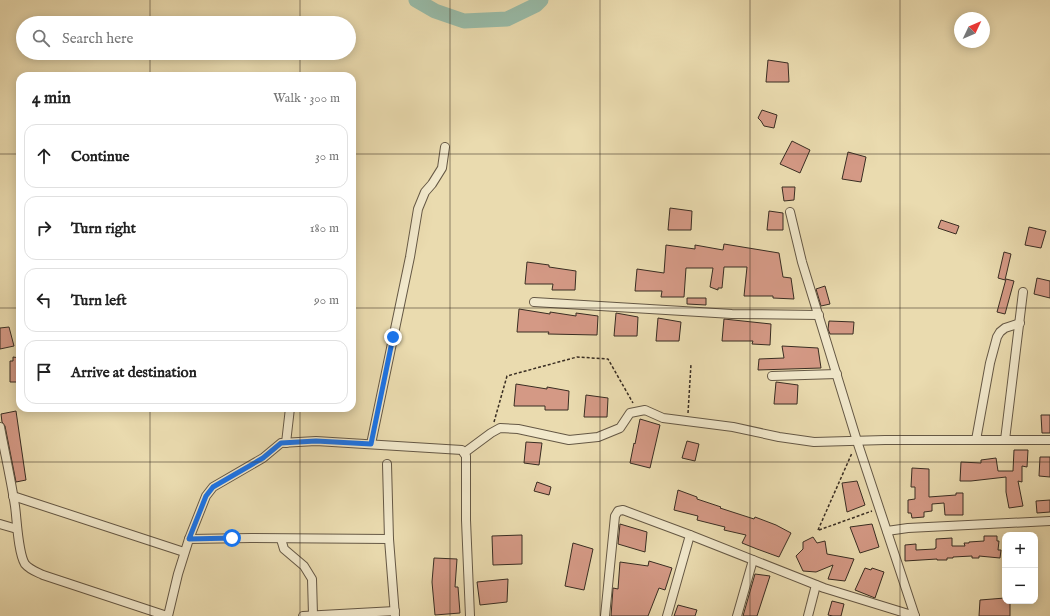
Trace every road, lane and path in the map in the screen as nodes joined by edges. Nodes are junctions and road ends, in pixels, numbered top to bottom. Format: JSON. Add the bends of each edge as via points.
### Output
{"nodes":[{"id":1,"x":445,"y":147,"type":"dead end"},
{"id":2,"x":790,"y":212,"type":"dead end"},
{"id":3,"x":1023,"y":292,"type":"dead end"},
{"id":4,"x":534,"y":302,"type":"dead end"},
{"id":5,"x":819,"y":315,"type":"junction"},
{"id":6,"x":1020,"y":323,"type":"junction"},
{"id":7,"x":691,"y":364,"type":"dead end"},
{"id":8,"x":837,"y":374,"type":"junction"},
{"id":9,"x":772,"y":376,"type":"dead end"},
{"id":10,"x":290,"y":412,"type":"edge"},
{"id":11,"x":638,"y":412,"type":"junction"},
{"id":12,"x":688,"y":421,"type":"junction"},
{"id":13,"x":0,"y":427,"type":"edge"},
{"id":14,"x":491,"y":433,"type":"junction"},
{"id":15,"x":976,"y":440,"type":"junction"},
{"id":16,"x":1005,"y":440,"type":"junction"},
{"id":17,"x":1050,"y":440,"type":"edge"},
{"id":18,"x":857,"y":441,"type":"junction"},
{"id":19,"x":286,"y":443,"type":"junction"},
{"id":20,"x":371,"y":444,"type":"junction"},
{"id":21,"x":2,"y":445,"type":"edge"},
{"id":22,"x":464,"y":453,"type":"junction"},
{"id":23,"x":387,"y":464,"type":"dead end"},
{"id":24,"x":13,"y":496,"type":"junction"},
{"id":25,"x":880,"y":509,"type":"junction"},
{"id":26,"x":1050,"y":521,"type":"edge"},
{"id":27,"x":0,"y":524,"type":"edge"},
{"id":28,"x":17,"y":529,"type":"junction"},
{"id":29,"x":887,"y":531,"type":"junction"},
{"id":30,"x":690,"y":535,"type":"junction"},
{"id":31,"x":189,"y":539,"type":"junction"},
{"id":32,"x":281,"y":539,"type":"junction"},
{"id":33,"x":389,"y":539,"type":"junction"},
{"id":34,"x":184,"y":552,"type":"junction"},
{"id":35,"x":753,"y":560,"type":"junction"},
{"id":36,"x":816,"y":585,"type":"junction"},
{"id":37,"x":395,"y":613,"type":"edge"},
{"id":38,"x":313,"y":615,"type":"edge"},
{"id":39,"x":168,"y":616,"type":"edge"},
{"id":40,"x":303,"y":616,"type":"edge"},
{"id":41,"x":470,"y":616,"type":"edge"},
{"id":42,"x":605,"y":616,"type":"edge"},
{"id":43,"x":667,"y":616,"type":"edge"},
{"id":44,"x":737,"y":616,"type":"edge"},
{"id":45,"x":808,"y":616,"type":"edge"},
{"id":46,"x":915,"y":616,"type":"edge"}],
"edges":[{"from":1,"to":20,"type":"street","via":[[442,168],[425,192],[418,208]]},
{"from":2,"to":5,"type":"street"},
{"from":3,"to":6,"type":"street"},
{"from":4,"to":5,"type":"street","via":[[732,314]]},
{"from":5,"to":8,"type":"street"},
{"from":6,"to":15,"type":"street","via":[[1005,328],[997,337]]},
{"from":6,"to":16,"type":"street"},
{"from":7,"to":12,"type":"path"},
{"from":8,"to":9,"type":"street"},
{"from":8,"to":18,"type":"street"},
{"from":10,"to":19,"type":"street"},
{"from":11,"to":12,"type":"street","via":[[645,410],[663,418]]},
{"from":11,"to":14,"type":"street","via":[[630,413],[620,428],[598,438],[569,440],[518,429],[500,428]]},
{"from":11,"to":14,"type":"path","via":[[608,359],[577,357],[507,376]]},
{"from":12,"to":18,"type":"street","via":[[814,442]]},
{"from":13,"to":21,"type":"street"},
{"from":14,"to":22,"type":"street"},
{"from":15,"to":16,"type":"street"},
{"from":15,"to":18,"type":"street"},
{"from":16,"to":17,"type":"street"},
{"from":18,"to":25,"type":"street"},
{"from":18,"to":25,"type":"path","via":[[818,530]]},
{"from":19,"to":20,"type":"street","via":[[316,441]]},
{"from":19,"to":31,"type":"street","via":[[281,443],[263,458],[213,487],[206,496]]},
{"from":20,"to":22,"type":"street","via":[[462,450]]},
{"from":21,"to":24,"type":"street"},
{"from":22,"to":41,"type":"street"},
{"from":23,"to":33,"type":"street"},
{"from":24,"to":28,"type":"street"},
{"from":24,"to":34,"type":"street"},
{"from":25,"to":29,"type":"street"},
{"from":26,"to":29,"type":"street"},
{"from":27,"to":28,"type":"street"},
{"from":28,"to":39,"type":"street","via":[[22,558],[30,569]]},
{"from":29,"to":46,"type":"street"},
{"from":30,"to":35,"type":"street"},
{"from":30,"to":42,"type":"street","via":[[623,510],[615,514]]},
{"from":30,"to":43,"type":"street"},
{"from":31,"to":32,"type":"street"},
{"from":31,"to":34,"type":"street"},
{"from":32,"to":33,"type":"street"},
{"from":32,"to":38,"type":"street","via":[[284,549],[304,566],[312,579]]},
{"from":33,"to":37,"type":"street"},
{"from":34,"to":39,"type":"street"},
{"from":35,"to":36,"type":"street"},
{"from":35,"to":44,"type":"street"},
{"from":36,"to":45,"type":"street"},
{"from":36,"to":46,"type":"street"},
{"from":37,"to":38,"type":"street"},
{"from":38,"to":40,"type":"street"}]}
